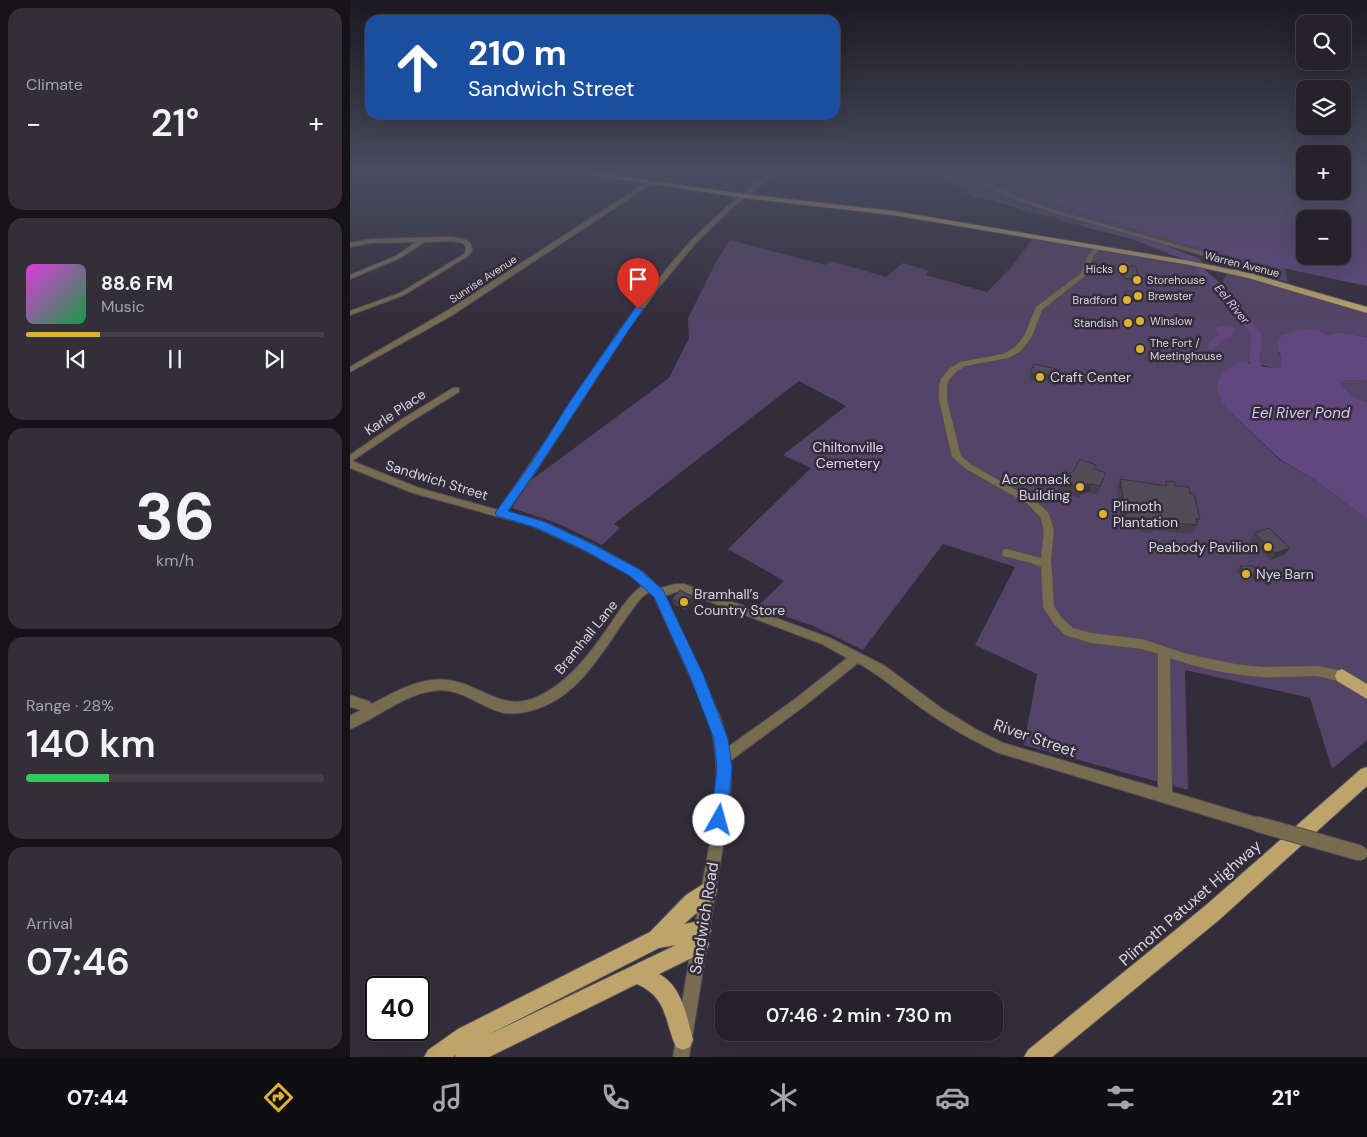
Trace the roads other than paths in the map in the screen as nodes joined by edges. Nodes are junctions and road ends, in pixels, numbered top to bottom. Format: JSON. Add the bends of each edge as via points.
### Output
{"nodes":[{"id":1,"x":589,"y":221,"type":"edge"},
{"id":2,"x":714,"y":221,"type":"edge"},
{"id":3,"x":942,"y":221,"type":"edge"},
{"id":4,"x":1092,"y":221,"type":"edge"},
{"id":5,"x":423,"y":240,"type":"junction"},
{"id":6,"x":350,"y":245,"type":"edge"},
{"id":7,"x":1088,"y":246,"type":"junction"},
{"id":8,"x":1098,"y":247,"type":"junction"},
{"id":9,"x":1091,"y":255,"type":"junction"},
{"id":10,"x":1237,"y":273,"type":"junction"},
{"id":11,"x":350,"y":277,"type":"edge"},
{"id":12,"x":1367,"y":310,"type":"edge"},
{"id":13,"x":350,"y":313,"type":"edge"},
{"id":14,"x":350,"y":370,"type":"edge"},
{"id":15,"x":456,"y":390,"type":"dead end"},
{"id":16,"x":350,"y":459,"type":"edge"},
{"id":17,"x":350,"y":464,"type":"edge"},
{"id":18,"x":501,"y":513,"type":"junction"},
{"id":19,"x":1007,"y":553,"type":"dead end"},
{"id":20,"x":1046,"y":565,"type":"junction"},
{"id":21,"x":654,"y":589,"type":"junction"},
{"id":22,"x":1164,"y":651,"type":"junction"},
{"id":23,"x":858,"y":657,"type":"junction"},
{"id":24,"x":1342,"y":676,"type":"junction"},
{"id":25,"x":1367,"y":683,"type":"edge"},
{"id":26,"x":1367,"y":692,"type":"edge"},
{"id":27,"x":350,"y":701,"type":"edge"},
{"id":28,"x":371,"y":712,"type":"junction"},
{"id":29,"x":350,"y":723,"type":"edge"},
{"id":30,"x":724,"y":758,"type":"junction"},
{"id":31,"x":1367,"y":775,"type":"edge"},
{"id":32,"x":1165,"y":796,"type":"junction"},
{"id":33,"x":1364,"y":854,"type":"edge"},
{"id":34,"x":708,"y":890,"type":"junction"},
{"id":35,"x":700,"y":938,"type":"junction"},
{"id":36,"x":657,"y":939,"type":"junction"},
{"id":37,"x":636,"y":974,"type":"junction"},
{"id":38,"x":682,"y":1049,"type":"edge"},
{"id":39,"x":434,"y":1057,"type":"edge"},
{"id":40,"x":466,"y":1057,"type":"edge"},
{"id":41,"x":1035,"y":1057,"type":"edge"}],
"edges":[{"from":1,"to":14,"type":"street","name":"Sunrise Avenue","via":[[448,314]]},
{"from":2,"to":18,"type":"street","via":[[643,302]]},
{"from":3,"to":7,"type":"main road","name":"Warren Avenue"},
{"from":4,"to":10,"type":"street","via":[[1232,262],[1240,267]]},
{"from":5,"to":6,"type":"street","via":[[371,241]]},
{"from":5,"to":11,"type":"street","via":[[398,257]]},
{"from":5,"to":13,"type":"street","via":[[462,240],[468,244],[469,252],[402,294]]},
{"from":7,"to":8,"type":"main road","name":"Warren Avenue"},
{"from":7,"to":9,"type":"street"},
{"from":8,"to":9,"type":"street"},
{"from":8,"to":10,"type":"main road","name":"Warren Avenue"},
{"from":9,"to":20,"type":"street","via":[[1083,275],[1039,309],[1028,336],[1018,349],[1005,356],[963,364],[950,373],[943,384],[950,434],[960,461],[1031,502],[1044,513],[1048,521]]},
{"from":10,"to":12,"type":"main road","name":"Warren Avenue"},
{"from":15,"to":16,"type":"street","name":"Karle Place"},
{"from":17,"to":18,"type":"street","name":"Sandwich Street","via":[[416,491]]},
{"from":18,"to":21,"type":"street","name":"Sandwich Street","via":[[568,537],[635,573]]},
{"from":19,"to":20,"type":"street"},
{"from":20,"to":22,"type":"street","via":[[1050,607],[1065,629],[1084,637],[1142,644]]},
{"from":21,"to":23,"type":"street","name":"River Street","via":[[684,588],[817,636]]},
{"from":21,"to":28,"type":"street","name":"Bramhall Lane","via":[[633,601],[569,684],[550,698],[514,709],[447,685],[434,685]]},
{"from":21,"to":30,"type":"street","name":"Sandwich Road","via":[[714,719]]},
{"from":22,"to":24,"type":"street","via":[[1244,670],[1318,671]]},
{"from":22,"to":32,"type":"street"},
{"from":23,"to":30,"type":"street"},
{"from":23,"to":32,"type":"street","name":"River Street","via":[[942,715],[993,744]]},
{"from":24,"to":25,"type":"main road"},
{"from":24,"to":26,"type":"main road"},
{"from":27,"to":28,"type":"street","via":[[364,705]]},
{"from":28,"to":29,"type":"street","name":"Bramhall Lane"},
{"from":30,"to":34,"type":"street","name":"Sandwich Road"},
{"from":31,"to":41,"type":"main road","name":"Plimoth Patuxet Highway","via":[[1212,912]]},
{"from":32,"to":33,"type":"street","name":"River Street","bridge":true},
{"from":34,"to":35,"type":"street","name":"Sandwich Road"},
{"from":34,"to":36,"type":"main road"},
{"from":35,"to":36,"type":"main road"},
{"from":35,"to":37,"type":"main road"},
{"from":35,"to":38,"type":"street","name":"Sandwich Road"},
{"from":36,"to":39,"type":"main road","via":[[465,1036]]},
{"from":37,"to":38,"type":"main road","via":[[652,980],[664,991],[675,1013]]},
{"from":37,"to":40,"type":"main road"}]}
